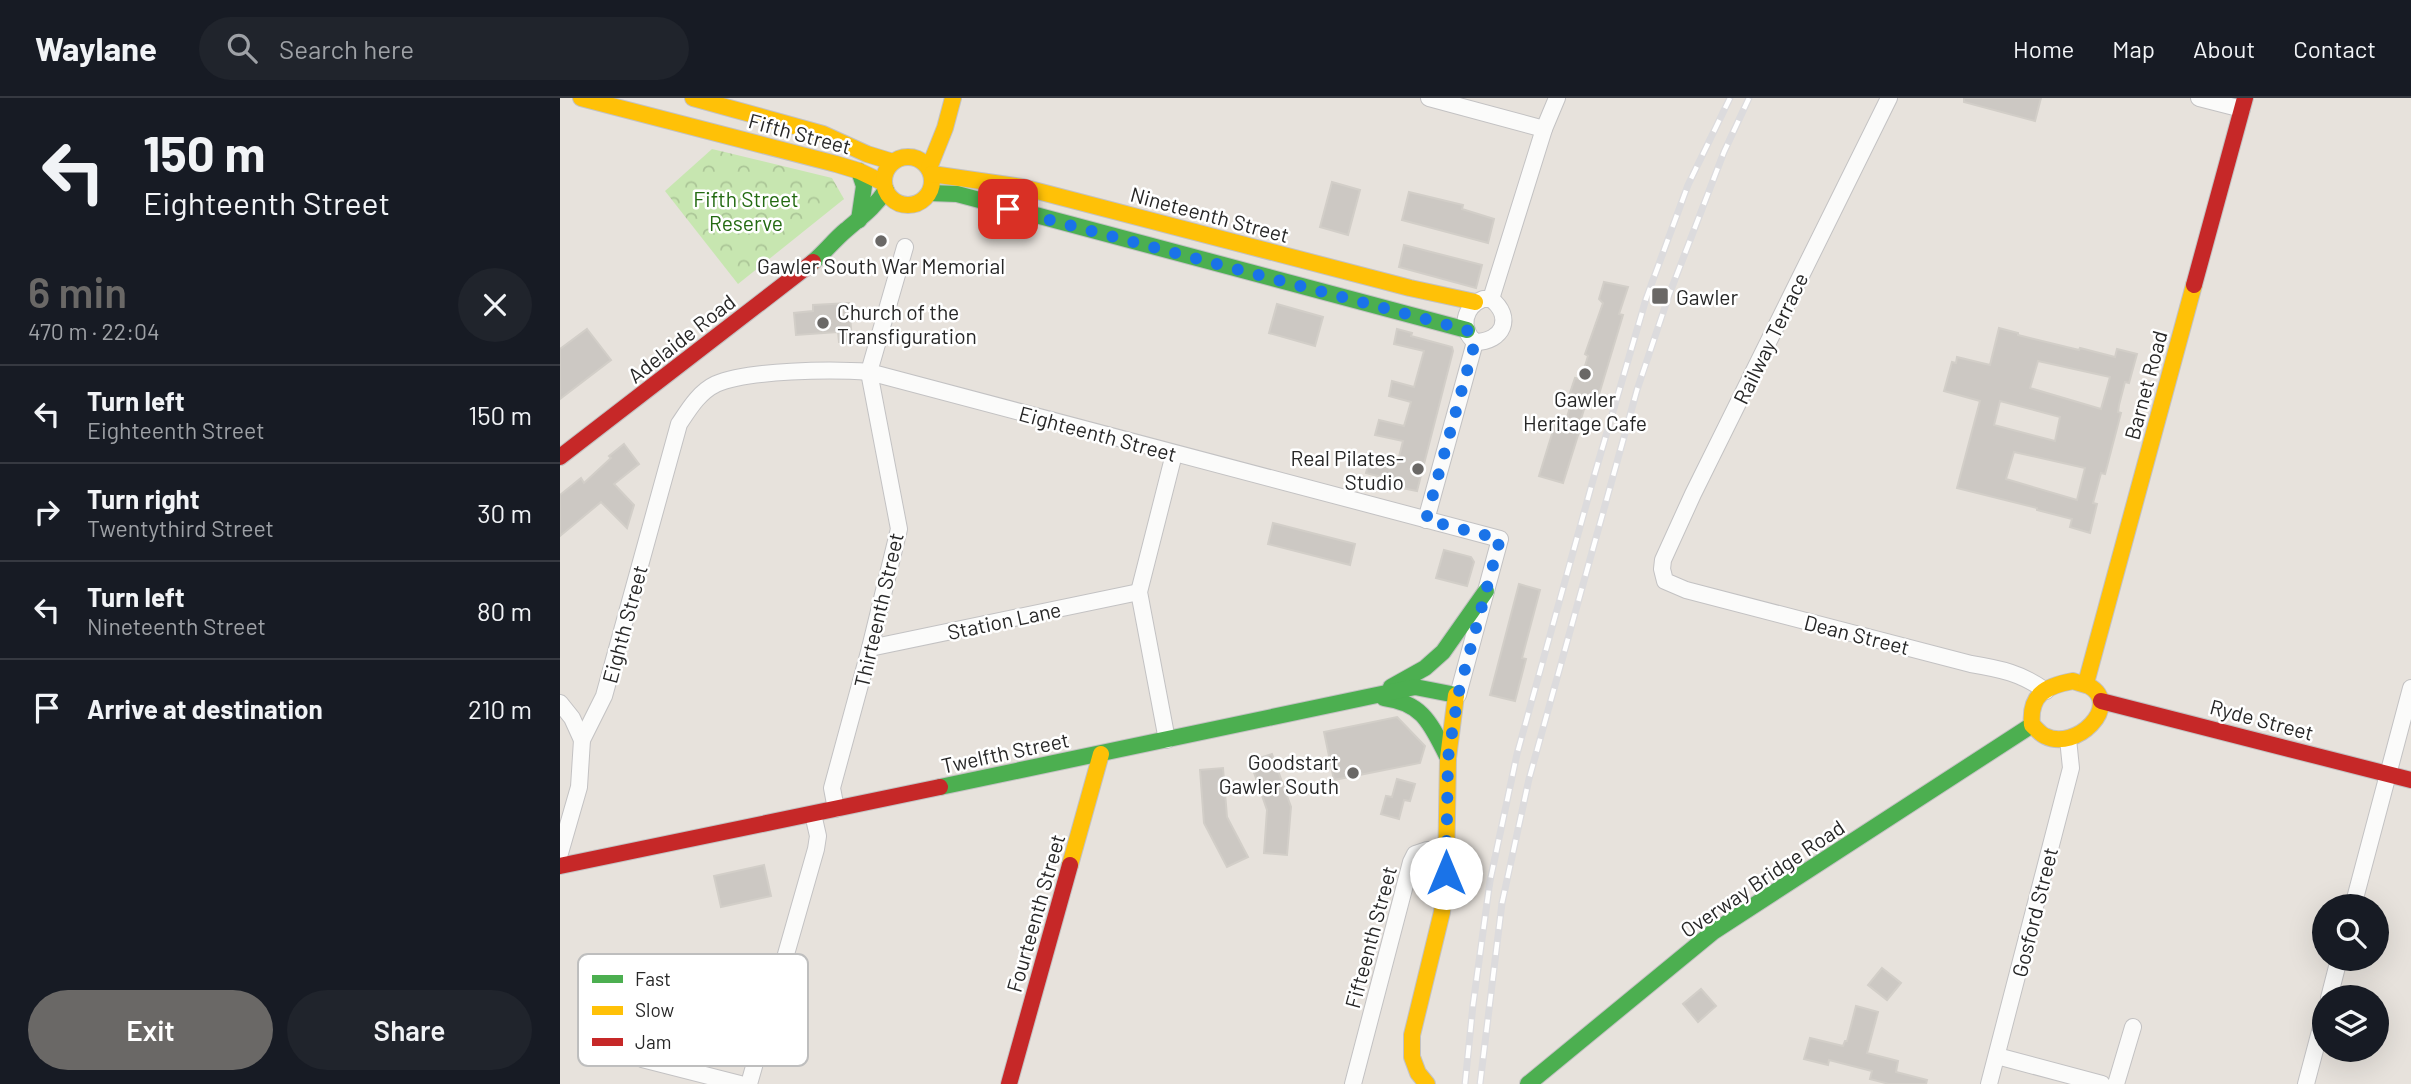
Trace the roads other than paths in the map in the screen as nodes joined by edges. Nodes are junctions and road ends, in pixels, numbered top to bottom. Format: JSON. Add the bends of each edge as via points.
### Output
{"nodes":[{"id":1,"x":581,"y":98,"type":"edge"},
{"id":2,"x":693,"y":98,"type":"edge"},
{"id":3,"x":939,"y":98,"type":"edge"},
{"id":4,"x":953,"y":98,"type":"edge"},
{"id":5,"x":1429,"y":98,"type":"edge"},
{"id":6,"x":1557,"y":98,"type":"edge"},
{"id":7,"x":1889,"y":98,"type":"edge"},
{"id":8,"x":2199,"y":98,"type":"edge"},
{"id":9,"x":2244,"y":104,"type":"edge"},
{"id":10,"x":1544,"y":129,"type":"junction"},
{"id":11,"x":900,"y":159,"type":"junction"},
{"id":12,"x":859,"y":171,"type":"junction"},
{"id":13,"x":931,"y":171,"type":"junction"},
{"id":14,"x":885,"y":187,"type":"junction"},
{"id":15,"x":930,"y":192,"type":"junction"},
{"id":16,"x":900,"y":204,"type":"junction"},
{"id":17,"x":859,"y":220,"type":"junction"},
{"id":18,"x":905,"y":247,"type":"dead end"},
{"id":19,"x":827,"y":251,"type":"junction"},
{"id":20,"x":1483,"y":301,"type":"junction"},
{"id":21,"x":1471,"y":336,"type":"junction"},
{"id":22,"x":869,"y":372,"type":"junction"},
{"id":23,"x":697,"y":397,"type":"joint"},
{"id":24,"x":1174,"y":454,"type":"junction"},
{"id":25,"x":560,"y":457,"type":"edge"},
{"id":26,"x":1426,"y":520,"type":"junction"},
{"id":27,"x":1665,"y":581,"type":"joint"},
{"id":28,"x":1486,"y":591,"type":"junction"},
{"id":29,"x":1139,"y":592,"type":"junction"},
{"id":30,"x":870,"y":648,"type":"junction"},
{"id":31,"x":2085,"y":683,"type":"junction"},
{"id":32,"x":2411,"y":688,"type":"edge"},
{"id":33,"x":2046,"y":691,"type":"junction"},
{"id":34,"x":1458,"y":695,"type":"junction"},
{"id":35,"x":1373,"y":698,"type":"junction"},
{"id":36,"x":2101,"y":701,"type":"junction"},
{"id":37,"x":560,"y":703,"type":"edge"},
{"id":38,"x":2032,"y":725,"type":"junction"},
{"id":39,"x":2068,"y":739,"type":"junction"},
{"id":40,"x":582,"y":740,"type":"junction"},
{"id":41,"x":1167,"y":740,"type":"junction"},
{"id":42,"x":1101,"y":754,"type":"junction"},
{"id":43,"x":1448,"y":758,"type":"junction"},
{"id":44,"x":2388,"y":774,"type":"junction"},
{"id":45,"x":2411,"y":780,"type":"edge"},
{"id":46,"x":836,"y":809,"type":"junction"},
{"id":47,"x":813,"y":814,"type":"junction"},
{"id":48,"x":1447,"y":850,"type":"junction"},
{"id":49,"x":560,"y":853,"type":"edge"},
{"id":50,"x":560,"y":866,"type":"edge"},
{"id":51,"x":2356,"y":894,"type":"edge"},
{"id":52,"x":786,"y":954,"type":"edge"},
{"id":53,"x":2133,"y":1027,"type":"dead end"},
{"id":54,"x":1997,"y":1056,"type":"junction"},
{"id":55,"x":2312,"y":1061,"type":"edge"},
{"id":56,"x":669,"y":1066,"type":"edge"},
{"id":57,"x":754,"y":1066,"type":"edge"},
{"id":58,"x":740,"y":1084,"type":"edge"},
{"id":59,"x":749,"y":1084,"type":"edge"},
{"id":60,"x":1009,"y":1084,"type":"edge"},
{"id":61,"x":1353,"y":1084,"type":"edge"},
{"id":62,"x":1427,"y":1084,"type":"edge"},
{"id":63,"x":1528,"y":1084,"type":"edge"},
{"id":64,"x":1989,"y":1084,"type":"edge"},
{"id":65,"x":2102,"y":1084,"type":"edge"},
{"id":66,"x":2116,"y":1084,"type":"edge"},
{"id":67,"x":2306,"y":1084,"type":"edge"}],
"edges":[{"from":1,"to":12,"type":"main road","name":"Fifth Street"},
{"from":2,"to":11,"type":"main road","name":"Fifth Street","via":[[823,134],[867,154]]},
{"from":3,"to":11,"type":"main road","via":[[930,129]]},
{"from":4,"to":13,"type":"main road"},
{"from":5,"to":10,"type":"street"},
{"from":6,"to":10,"type":"street"},
{"from":7,"to":27,"type":"street","name":"Railway Terrace","via":[[1693,495],[1664,560]]},
{"from":8,"to":9,"type":"street"},
{"from":9,"to":31,"type":"main road","name":"Barnet Road"},
{"from":10,"to":20,"type":"street"},
{"from":11,"to":13,"type":"main road","via":[[920,159]]},
{"from":11,"to":14,"type":"main road","via":[[887,168]]},
{"from":12,"to":14,"type":"main road","name":"Fifth Street"},
{"from":12,"to":17,"type":"main road","via":[[864,186]]},
{"from":13,"to":15,"type":"main road"},
{"from":13,"to":20,"type":"main road","name":"Nineteenth Street","via":[[1022,187],[1400,286]]},
{"from":14,"to":16,"type":"main road"},
{"from":14,"to":17,"type":"main road","name":"Adelaide Road","via":[[875,207]]},
{"from":15,"to":16,"type":"main road","via":[[918,204]]},
{"from":15,"to":21,"type":"main road","via":[[957,194]]},
{"from":16,"to":19,"type":"main road","name":"Adelaide Road","via":[[855,239]]},
{"from":17,"to":19,"type":"main road","name":"Adelaide Road"},
{"from":18,"to":22,"type":"street","name":"Thirteenth Street"},
{"from":19,"to":25,"type":"main road","name":"Adelaide Road"},
{"from":20,"to":21,"type":"street","via":[[1466,315]]},
{"from":20,"to":21,"type":"street","via":[[1500,308],[1502,326],[1491,340]]},
{"from":21,"to":26,"type":"street"},
{"from":22,"to":23,"type":"street","name":"Eighteenth Street","via":[[838,369],[750,376],[716,384]]},
{"from":22,"to":24,"type":"street","name":"Eighteenth Street"},
{"from":22,"to":30,"type":"street","name":"Thirteenth Street","via":[[899,529]]},
{"from":23,"to":40,"type":"street","name":"Eighth Street","via":[[679,424],[604,696]]},
{"from":24,"to":26,"type":"street","name":"Eighteenth Street"},
{"from":24,"to":29,"type":"street"},
{"from":26,"to":28,"type":"street","name":"Eighteenth Street","via":[[1500,539]]},
{"from":27,"to":33,"type":"street","name":"Dean Street","via":[[2002,669],[2028,678]]},
{"from":28,"to":34,"type":"street"},
{"from":28,"to":35,"type":"main road","via":[[1458,634],[1426,667]]},
{"from":29,"to":30,"type":"street","name":"Station Lane"},
{"from":29,"to":41,"type":"street"},
{"from":30,"to":46,"type":"street","name":"Thirteenth Street","via":[[832,788]]},
{"from":31,"to":33,"type":"main road","via":[[2063,682]]},
{"from":31,"to":36,"type":"main road"},
{"from":32,"to":44,"type":"street"},
{"from":33,"to":38,"type":"main road","via":[[2031,708]]},
{"from":34,"to":35,"type":"main road","name":"Twelfth Street","via":[[1415,687]]},
{"from":34,"to":43,"type":"main road"},
{"from":35,"to":41,"type":"main road","name":"Twelfth Street"},
{"from":35,"to":43,"type":"main road","via":[[1404,699],[1423,713]]},
{"from":36,"to":39,"type":"main road","via":[[2095,722]]},
{"from":36,"to":44,"type":"main road","name":"Ryde Street"},
{"from":37,"to":40,"type":"street"},
{"from":38,"to":39,"type":"main road","via":[[2047,737]]},
{"from":38,"to":63,"type":"main road","name":"Overway Bridge Road","via":[[1713,932]]},
{"from":39,"to":54,"type":"street","name":"Gosford Street","via":[[2071,768]]},
{"from":40,"to":49,"type":"street","name":"Eighth Street","via":[[579,787]]},
{"from":41,"to":42,"type":"main road","name":"Twelfth Street"},
{"from":42,"to":46,"type":"main road","name":"Twelfth Street"},
{"from":42,"to":60,"type":"main road","name":"Fourteenth Street"},
{"from":43,"to":48,"type":"main road"},
{"from":44,"to":45,"type":"main road","name":"Ryde Street"},
{"from":44,"to":51,"type":"street"},
{"from":46,"to":47,"type":"main road","name":"Twelfth Street"},
{"from":47,"to":50,"type":"main road","name":"Twelfth Street"},
{"from":47,"to":52,"type":"street","via":[[816,849]]},
{"from":48,"to":61,"type":"street","name":"Fifteenth Street","via":[[1427,850],[1415,854],[1411,862]]},
{"from":48,"to":62,"type":"main road","via":[[1438,933],[1412,1035],[1412,1057]]},
{"from":53,"to":66,"type":"street"},
{"from":54,"to":64,"type":"street","name":"Gosford Street"},
{"from":54,"to":65,"type":"street"},
{"from":55,"to":67,"type":"street"},
{"from":56,"to":58,"type":"street"},
{"from":57,"to":59,"type":"street"}]}
